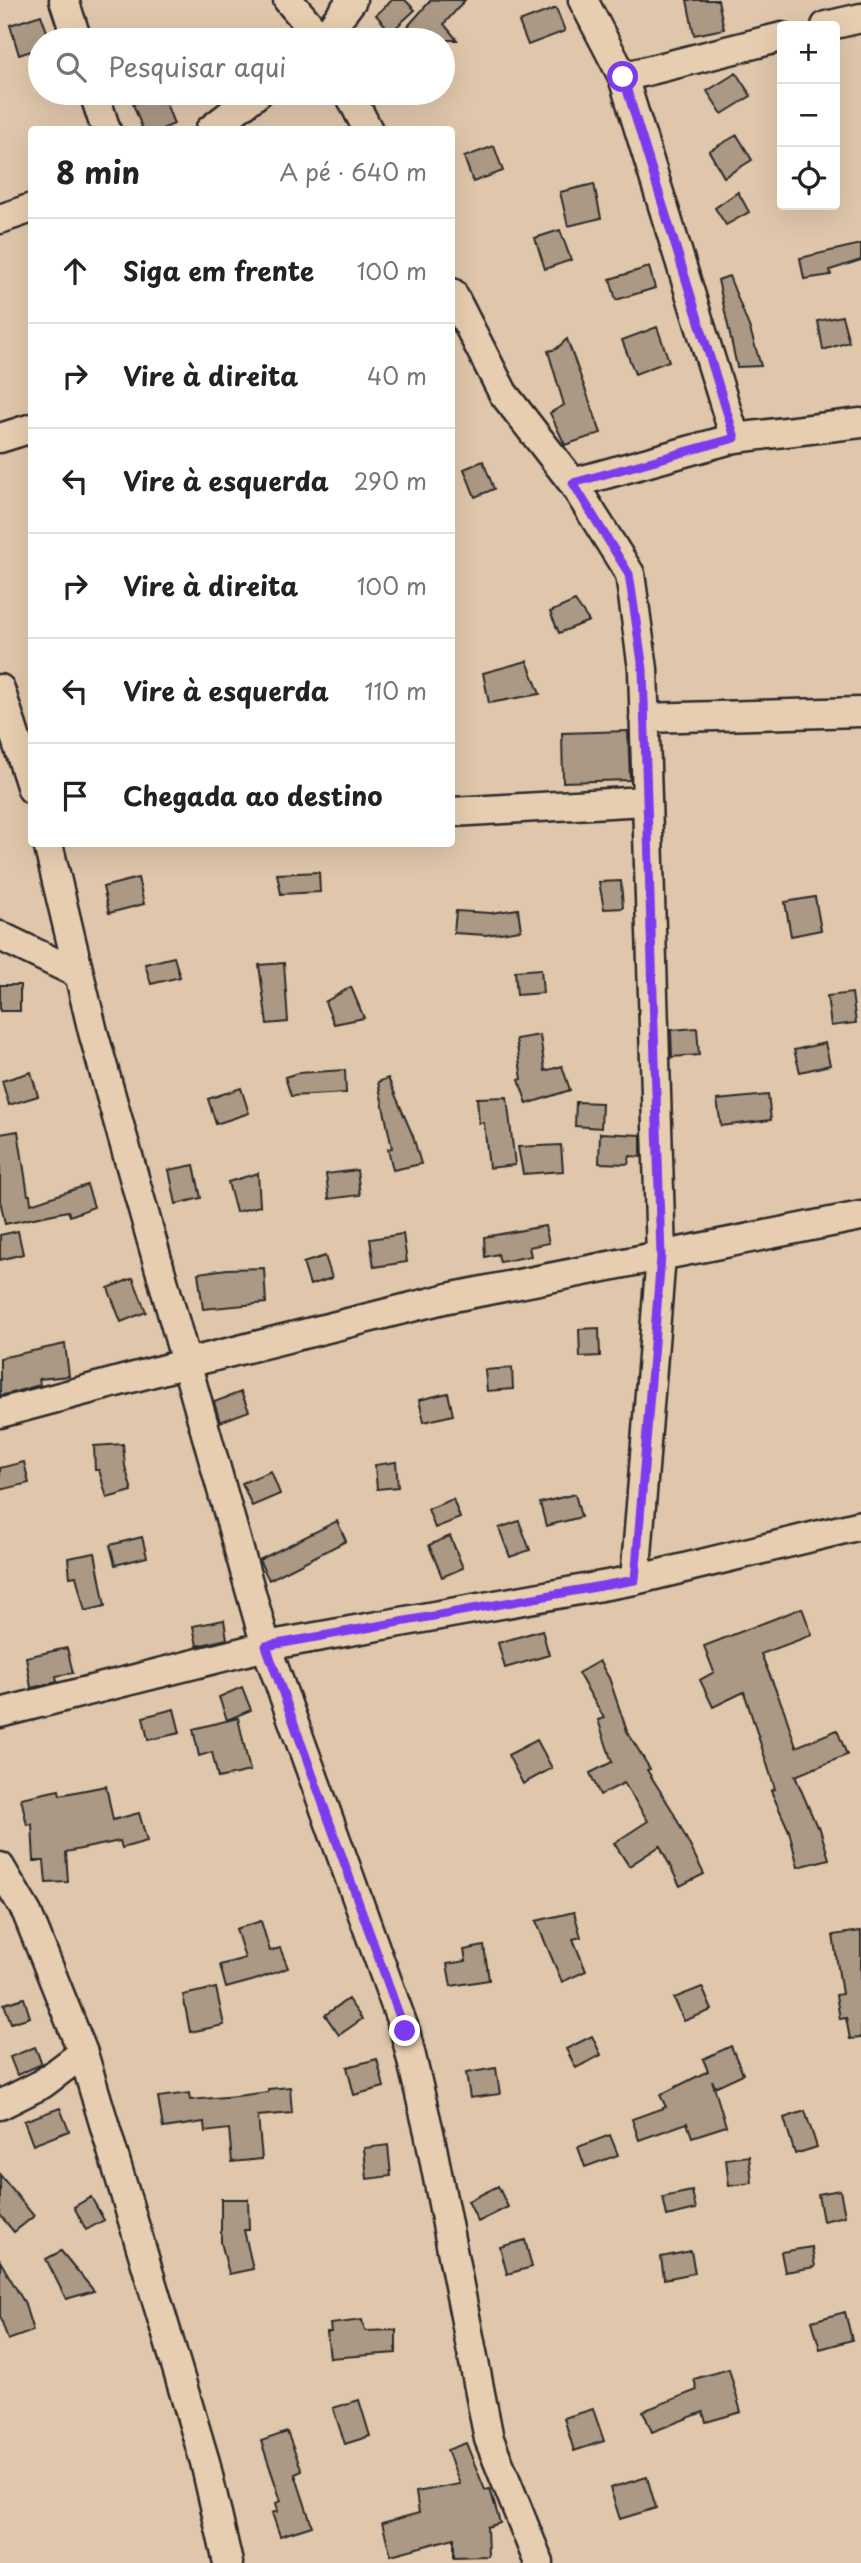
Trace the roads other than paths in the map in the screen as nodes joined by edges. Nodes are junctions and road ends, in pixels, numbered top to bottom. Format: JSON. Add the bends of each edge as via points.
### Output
{"nodes":[{"id":1,"x":64,"y":0,"type":"edge"},
{"id":2,"x":288,"y":0,"type":"edge"},
{"id":3,"x":352,"y":0,"type":"edge"},
{"id":4,"x":583,"y":0,"type":"edge"},
{"id":5,"x":861,"y":18,"type":"edge"},
{"id":6,"x":840,"y":23,"type":"edge"},
{"id":7,"x":73,"y":28,"type":"edge"},
{"id":8,"x":312,"y":28,"type":"edge"},
{"id":9,"x":331,"y":28,"type":"edge"},
{"id":10,"x":777,"y":38,"type":"edge"},
{"id":11,"x":623,"y":77,"type":"junction"},
{"id":12,"x":98,"y":105,"type":"edge"},
{"id":13,"x":242,"y":105,"type":"edge"},
{"id":14,"x":355,"y":105,"type":"edge"},
{"id":15,"x":105,"y":126,"type":"edge"},
{"id":16,"x":215,"y":126,"type":"edge"},
{"id":17,"x":366,"y":126,"type":"edge"},
{"id":18,"x":28,"y":209,"type":"edge"},
{"id":19,"x":0,"y":219,"type":"edge"},
{"id":20,"x":455,"y":299,"type":"edge"},
{"id":21,"x":861,"y":423,"type":"edge"},
{"id":22,"x":28,"y":429,"type":"edge"},
{"id":23,"x":0,"y":438,"type":"edge"},
{"id":24,"x":735,"y":438,"type":"junction"},
{"id":25,"x":573,"y":483,"type":"junction"},
{"id":26,"x":0,"y":689,"type":"edge"},
{"id":27,"x":861,"y":712,"type":"edge"},
{"id":28,"x":644,"y":718,"type":"junction"},
{"id":29,"x":28,"y":776,"type":"edge"},
{"id":30,"x":645,"y":801,"type":"junction"},
{"id":31,"x":455,"y":812,"type":"edge"},
{"id":32,"x":49,"y":847,"type":"edge"},
{"id":33,"x":0,"y":936,"type":"edge"},
{"id":34,"x":79,"y":974,"type":"junction"},
{"id":35,"x":861,"y":1216,"type":"edge"},
{"id":36,"x":661,"y":1256,"type":"junction"},
{"id":37,"x":187,"y":1363,"type":"junction"},
{"id":38,"x":0,"y":1413,"type":"edge"},
{"id":39,"x":861,"y":1525,"type":"edge"},
{"id":40,"x":635,"y":1580,"type":"junction"},
{"id":41,"x":266,"y":1646,"type":"junction"},
{"id":42,"x":0,"y":1713,"type":"edge"},
{"id":43,"x":0,"y":1867,"type":"edge"},
{"id":44,"x":83,"y":2053,"type":"junction"},
{"id":45,"x":0,"y":2105,"type":"edge"},
{"id":46,"x":228,"y":2563,"type":"edge"},
{"id":47,"x":539,"y":2563,"type":"edge"}],
"edges":[{"from":1,"to":7,"type":"street"},
{"from":2,"to":8,"type":"street"},
{"from":3,"to":9,"type":"street"},
{"from":4,"to":11,"type":"street"},
{"from":5,"to":6,"type":"street"},
{"from":10,"to":11,"type":"street"},
{"from":11,"to":24,"type":"street"},
{"from":12,"to":15,"type":"street"},
{"from":13,"to":16,"type":"street"},
{"from":14,"to":17,"type":"street"},
{"from":18,"to":19,"type":"street"},
{"from":20,"to":25,"type":"street","via":[[503,393]]},
{"from":21,"to":24,"type":"street"},
{"from":22,"to":23,"type":"street"},
{"from":24,"to":25,"type":"street"},
{"from":25,"to":28,"type":"street","via":[[629,574],[643,669]]},
{"from":26,"to":29,"type":"street"},
{"from":27,"to":28,"type":"street"},
{"from":28,"to":30,"type":"street"},
{"from":30,"to":31,"type":"street"},
{"from":30,"to":36,"type":"street"},
{"from":32,"to":34,"type":"street"},
{"from":33,"to":34,"type":"street"},
{"from":34,"to":37,"type":"street"},
{"from":35,"to":36,"type":"street"},
{"from":36,"to":37,"type":"street","via":[[448,1298]]},
{"from":36,"to":40,"type":"street"},
{"from":37,"to":38,"type":"street"},
{"from":37,"to":41,"type":"street"},
{"from":39,"to":40,"type":"street"},
{"from":40,"to":41,"type":"street"},
{"from":41,"to":42,"type":"street"},
{"from":41,"to":47,"type":"street","via":[[405,2031],[489,2439]]},
{"from":43,"to":44,"type":"street","via":[[27,1913]]},
{"from":44,"to":45,"type":"street","via":[[42,2084]]},
{"from":44,"to":46,"type":"street","via":[[205,2462]]}]}
